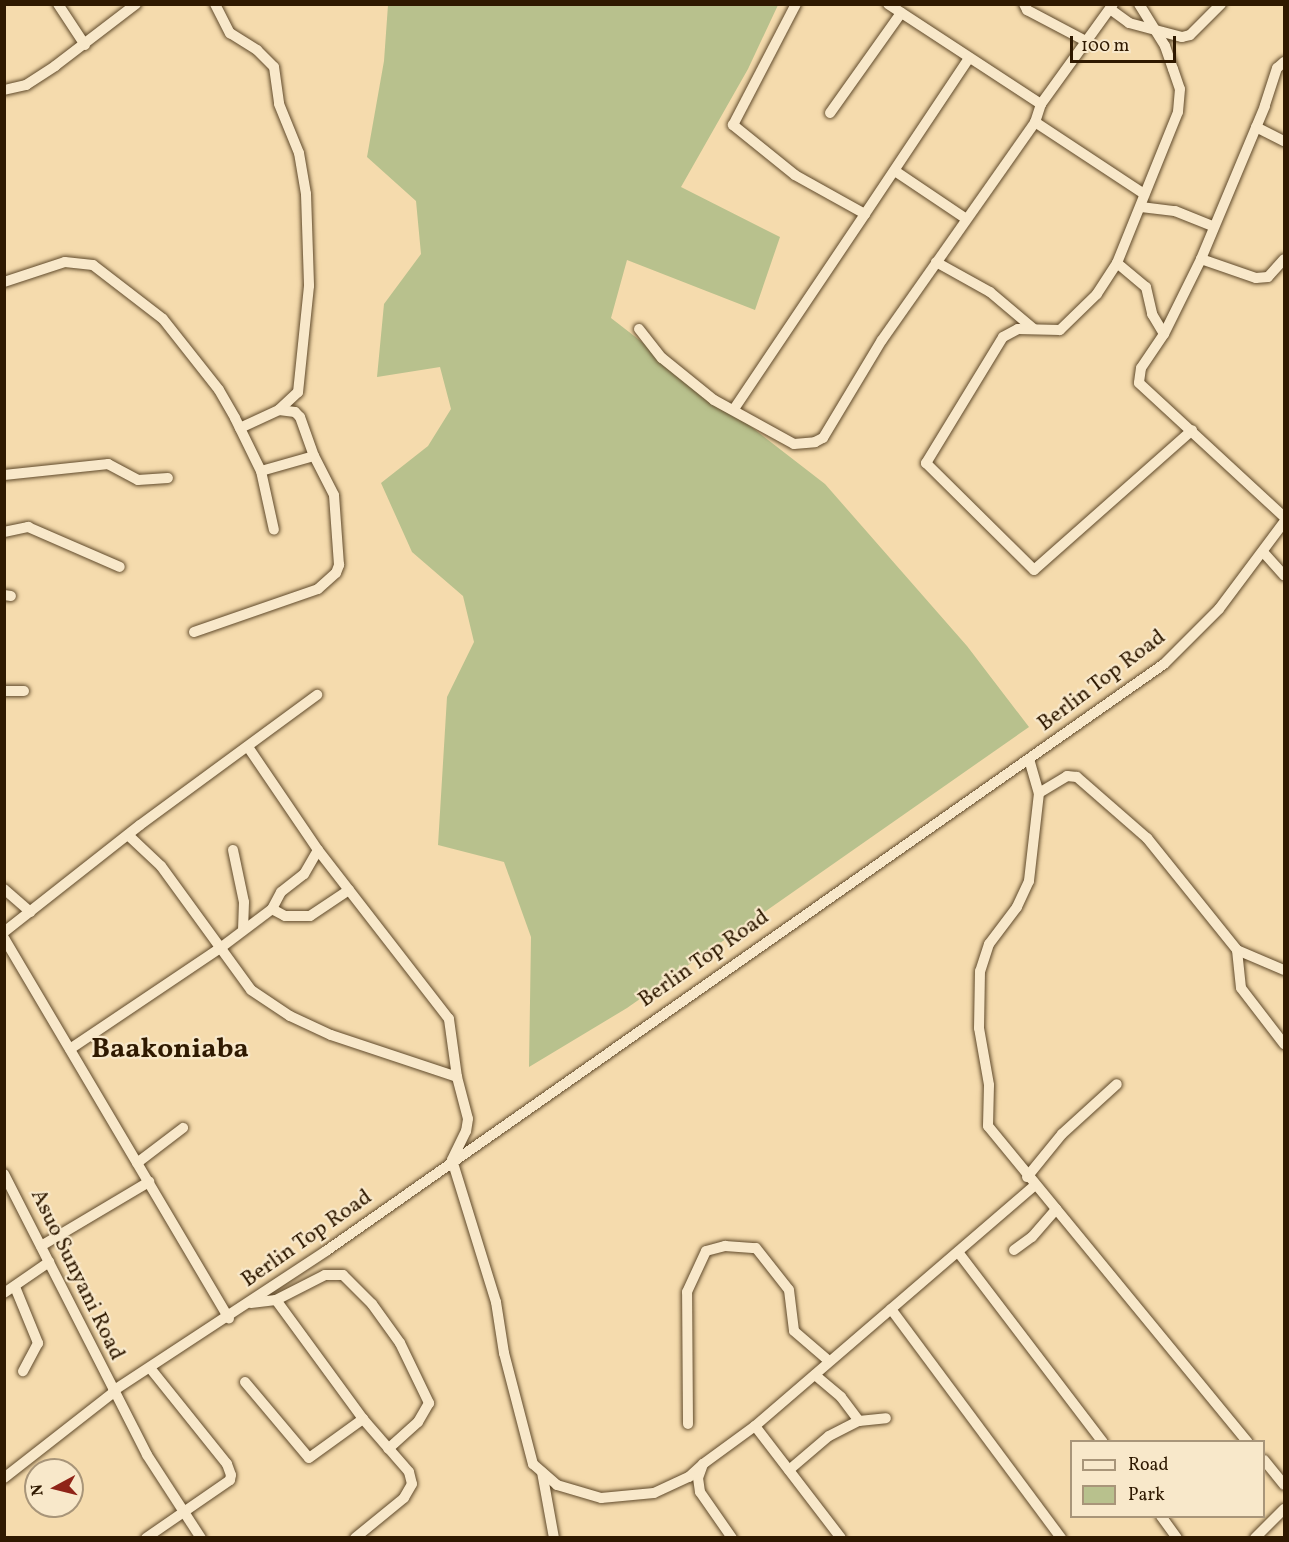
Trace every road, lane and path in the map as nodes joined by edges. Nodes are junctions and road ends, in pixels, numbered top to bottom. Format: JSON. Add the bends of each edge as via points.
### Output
{"nodes":[{"id":1,"x":58,"y":4,"type":"edge"},
{"id":2,"x":136,"y":4,"type":"edge"},
{"id":3,"x":215,"y":4,"type":"edge"},
{"id":4,"x":796,"y":4,"type":"edge"},
{"id":5,"x":888,"y":4,"type":"edge"},
{"id":6,"x":1024,"y":4,"type":"edge"},
{"id":7,"x":1139,"y":4,"type":"edge"},
{"id":8,"x":1221,"y":4,"type":"edge"},
{"id":9,"x":1111,"y":7,"type":"edge"},
{"id":10,"x":901,"y":13,"type":"junction"},
{"id":11,"x":1155,"y":30,"type":"junction"},
{"id":12,"x":1084,"y":40,"type":"junction"},
{"id":13,"x":85,"y":45,"type":"junction"},
{"id":14,"x":969,"y":58,"type":"junction"},
{"id":15,"x":1284,"y":62,"type":"edge"},
{"id":16,"x":4,"y":90,"type":"edge"},
{"id":17,"x":1041,"y":104,"type":"junction"},
{"id":18,"x":830,"y":113,"type":"dead end"},
{"id":19,"x":1035,"y":122,"type":"junction"},
{"id":20,"x":1257,"y":127,"type":"junction"},
{"id":21,"x":1284,"y":141,"type":"edge"},
{"id":22,"x":895,"y":171,"type":"junction"},
{"id":23,"x":1144,"y":194,"type":"junction"},
{"id":24,"x":1141,"y":207,"type":"junction"},
{"id":25,"x":865,"y":214,"type":"junction"},
{"id":26,"x":965,"y":218,"type":"junction"},
{"id":27,"x":1212,"y":226,"type":"junction"},
{"id":28,"x":1201,"y":259,"type":"junction"},
{"id":29,"x":1284,"y":260,"type":"edge"},
{"id":30,"x":936,"y":262,"type":"junction"},
{"id":31,"x":1117,"y":262,"type":"junction"},
{"id":32,"x":4,"y":282,"type":"edge"},
{"id":33,"x":639,"y":329,"type":"dead end"},
{"id":34,"x":1034,"y":329,"type":"junction"},
{"id":35,"x":1164,"y":334,"type":"junction"},
{"id":36,"x":734,"y":409,"type":"junction"},
{"id":37,"x":279,"y":410,"type":"junction"},
{"id":38,"x":240,"y":428,"type":"junction"},
{"id":39,"x":1191,"y":430,"type":"junction"},
{"id":40,"x":314,"y":456,"type":"junction"},
{"id":41,"x":261,"y":471,"type":"junction"},
{"id":42,"x":4,"y":475,"type":"edge"},
{"id":43,"x":168,"y":478,"type":"dead end"},
{"id":44,"x":1284,"y":517,"type":"edge"},
{"id":45,"x":1284,"y":522,"type":"edge"},
{"id":46,"x":274,"y":530,"type":"dead end"},
{"id":47,"x":4,"y":532,"type":"edge"},
{"id":48,"x":1264,"y":553,"type":"junction"},
{"id":49,"x":120,"y":567,"type":"dead end"},
{"id":50,"x":1284,"y":575,"type":"edge"},
{"id":51,"x":194,"y":632,"type":"dead end"},
{"id":52,"x":4,"y":691,"type":"edge"},
{"id":53,"x":24,"y":691,"type":"dead end"},
{"id":54,"x":317,"y":695,"type":"dead end"},
{"id":55,"x":248,"y":747,"type":"junction"},
{"id":56,"x":1029,"y":759,"type":"junction"},
{"id":57,"x":1039,"y":793,"type":"junction"},
{"id":58,"x":128,"y":835,"type":"junction"},
{"id":59,"x":232,"y":850,"type":"dead end"},
{"id":60,"x":318,"y":850,"type":"junction"},
{"id":61,"x":4,"y":889,"type":"edge"},
{"id":62,"x":349,"y":890,"type":"junction"},
{"id":63,"x":272,"y":909,"type":"junction"},
{"id":64,"x":30,"y":912,"type":"junction"},
{"id":65,"x":243,"y":929,"type":"junction"},
{"id":66,"x":4,"y":933,"type":"edge"},
{"id":67,"x":4,"y":938,"type":"edge"},
{"id":68,"x":219,"y":949,"type":"junction"},
{"id":69,"x":1237,"y":950,"type":"junction"},
{"id":70,"x":1284,"y":970,"type":"edge"},
{"id":71,"x":1284,"y":1044,"type":"edge"},
{"id":72,"x":70,"y":1049,"type":"junction"},
{"id":73,"x":457,"y":1077,"type":"junction"},
{"id":74,"x":1117,"y":1084,"type":"dead end"},
{"id":75,"x":183,"y":1128,"type":"dead end"},
{"id":76,"x":452,"y":1160,"type":"junction"},
{"id":77,"x":137,"y":1163,"type":"junction"},
{"id":78,"x":4,"y":1174,"type":"edge"},
{"id":79,"x":1027,"y":1177,"type":"junction"},
{"id":80,"x":148,"y":1182,"type":"junction"},
{"id":81,"x":1034,"y":1186,"type":"junction"},
{"id":82,"x":1056,"y":1209,"type":"junction"},
{"id":83,"x":41,"y":1246,"type":"junction"},
{"id":84,"x":1014,"y":1250,"type":"dead end"},
{"id":85,"x":958,"y":1252,"type":"junction"},
{"id":86,"x":49,"y":1262,"type":"junction"},
{"id":87,"x":15,"y":1287,"type":"junction"},
{"id":88,"x":4,"y":1293,"type":"edge"},
{"id":89,"x":276,"y":1300,"type":"junction"},
{"id":90,"x":248,"y":1303,"type":"junction"},
{"id":91,"x":891,"y":1309,"type":"junction"},
{"id":92,"x":229,"y":1318,"type":"junction"},
{"id":93,"x":829,"y":1361,"type":"junction"},
{"id":94,"x":150,"y":1368,"type":"junction"},
{"id":95,"x":23,"y":1371,"type":"dead end"},
{"id":96,"x":815,"y":1375,"type":"junction"},
{"id":97,"x":245,"y":1382,"type":"dead end"},
{"id":98,"x":113,"y":1392,"type":"junction"},
{"id":99,"x":886,"y":1418,"type":"dead end"},
{"id":100,"x":363,"y":1419,"type":"junction"},
{"id":101,"x":859,"y":1421,"type":"junction"},
{"id":102,"x":688,"y":1424,"type":"dead end"},
{"id":103,"x":756,"y":1426,"type":"junction"},
{"id":104,"x":1101,"y":1440,"type":"edge"},
{"id":105,"x":1246,"y":1440,"type":"edge"},
{"id":106,"x":388,"y":1449,"type":"junction"},
{"id":107,"x":1265,"y":1462,"type":"edge"},
{"id":108,"x":703,"y":1464,"type":"junction"},
{"id":109,"x":789,"y":1470,"type":"junction"},
{"id":110,"x":542,"y":1472,"type":"junction"},
{"id":111,"x":4,"y":1478,"type":"edge"},
{"id":112,"x":1284,"y":1485,"type":"edge"},
{"id":113,"x":1284,"y":1509,"type":"edge"},
{"id":114,"x":182,"y":1511,"type":"junction"},
{"id":115,"x":1162,"y":1518,"type":"edge"},
{"id":116,"x":146,"y":1538,"type":"edge"},
{"id":117,"x":201,"y":1538,"type":"edge"},
{"id":118,"x":355,"y":1538,"type":"edge"},
{"id":119,"x":554,"y":1538,"type":"edge"},
{"id":120,"x":732,"y":1538,"type":"edge"},
{"id":121,"x":841,"y":1538,"type":"edge"},
{"id":122,"x":1060,"y":1538,"type":"edge"},
{"id":123,"x":1177,"y":1538,"type":"edge"},
{"id":124,"x":1255,"y":1538,"type":"edge"}],
"edges":[{"from":1,"to":13,"type":"street"},
{"from":2,"to":13,"type":"street"},
{"from":3,"to":37,"type":"street","via":[[230,33],[266,56],[274,67],[279,104],[299,153],[306,194],[309,286],[298,392]]},
{"from":4,"to":25,"type":"street","via":[[732,123],[755,146],[795,175]]},
{"from":5,"to":10,"type":"street"},
{"from":6,"to":12,"type":"street","via":[[1027,10]]},
{"from":7,"to":11,"type":"street"},
{"from":8,"to":11,"type":"street","via":[[1190,35],[1173,37]]},
{"from":9,"to":11,"type":"street","via":[[1129,23]]},
{"from":9,"to":12,"type":"street"},
{"from":10,"to":14,"type":"street"},
{"from":10,"to":18,"type":"street"},
{"from":11,"to":23,"type":"street","via":[[1180,89],[1178,111]]},
{"from":12,"to":17,"type":"street"},
{"from":13,"to":16,"type":"street","via":[[26,85]]},
{"from":14,"to":17,"type":"street"},
{"from":14,"to":22,"type":"street"},
{"from":15,"to":20,"type":"street","via":[[1277,68]]},
{"from":17,"to":19,"type":"street"},
{"from":19,"to":23,"type":"street"},
{"from":19,"to":26,"type":"street"},
{"from":20,"to":21,"type":"street"},
{"from":20,"to":27,"type":"street"},
{"from":22,"to":25,"type":"street"},
{"from":22,"to":26,"type":"street"},
{"from":23,"to":24,"type":"street"},
{"from":24,"to":27,"type":"street","via":[[1175,211]]},
{"from":24,"to":31,"type":"street"},
{"from":25,"to":36,"type":"street"},
{"from":26,"to":30,"type":"street"},
{"from":27,"to":28,"type":"street"},
{"from":28,"to":29,"type":"street","via":[[1256,278],[1268,277]]},
{"from":28,"to":35,"type":"street"},
{"from":30,"to":34,"type":"street","via":[[990,292]]},
{"from":30,"to":36,"type":"street","via":[[823,438],[809,445],[794,444]]},
{"from":31,"to":34,"type":"street","via":[[1097,294],[1068,325],[1054,333]]},
{"from":31,"to":35,"type":"street","via":[[1146,287],[1152,314]]},
{"from":32,"to":38,"type":"street","via":[[65,262],[93,265],[163,319],[219,390]]},
{"from":33,"to":36,"type":"street","via":[[662,358],[714,400]]},
{"from":34,"to":39,"type":"street","via":[[1013,330],[1003,337],[927,463],[1032,570],[1042,567]]},
{"from":35,"to":39,"type":"street","via":[[1141,368],[1139,383]]},
{"from":37,"to":38,"type":"street"},
{"from":37,"to":40,"type":"street","via":[[295,412],[300,417]]},
{"from":38,"to":41,"type":"street"},
{"from":39,"to":44,"type":"street"},
{"from":40,"to":41,"type":"street"},
{"from":40,"to":51,"type":"street","via":[[334,495],[339,565],[336,573],[318,589]]},
{"from":41,"to":46,"type":"street"},
{"from":42,"to":43,"type":"street","via":[[108,464],[138,480]]},
{"from":45,"to":48,"type":"street","name":"Berlin Top Road"},
{"from":47,"to":49,"type":"street","via":[[28,527]]},
{"from":48,"to":50,"type":"street"},
{"from":48,"to":56,"type":"street","name":"Berlin Top Road","via":[[1219,609],[1164,664]]},
{"from":52,"to":53,"type":"street"},
{"from":54,"to":55,"type":"street"},
{"from":55,"to":58,"type":"street"},
{"from":55,"to":60,"type":"street"},
{"from":56,"to":57,"type":"street"},
{"from":56,"to":76,"type":"street","name":"Berlin Top Road"},
{"from":57,"to":69,"type":"street","via":[[1067,776],[1081,780],[1147,838]]},
{"from":57,"to":79,"type":"street","via":[[1029,881],[1017,907],[989,944],[980,972],[978,999],[989,1085],[988,1126]]},
{"from":58,"to":64,"type":"street"},
{"from":58,"to":68,"type":"street","via":[[161,866]]},
{"from":59,"to":65,"type":"street","via":[[244,902]]},
{"from":60,"to":62,"type":"street"},
{"from":60,"to":63,"type":"street","via":[[304,874],[281,892]]},
{"from":61,"to":64,"type":"street"},
{"from":62,"to":63,"type":"street","via":[[310,916],[285,916]]},
{"from":62,"to":73,"type":"street","via":[[449,1019]]},
{"from":63,"to":65,"type":"street"},
{"from":64,"to":66,"type":"street"},
{"from":65,"to":68,"type":"street"},
{"from":67,"to":72,"type":"street"},
{"from":68,"to":72,"type":"street"},
{"from":68,"to":73,"type":"street","via":[[251,990],[290,1016],[331,1035]]},
{"from":69,"to":70,"type":"street"},
{"from":69,"to":71,"type":"street","via":[[1241,988]]},
{"from":72,"to":77,"type":"street"},
{"from":73,"to":76,"type":"street","via":[[468,1119]]},
{"from":74,"to":79,"type":"street","via":[[1062,1134]]},
{"from":75,"to":77,"type":"street"},
{"from":76,"to":90,"type":"street","name":"Berlin Top Road"},
{"from":76,"to":110,"type":"street","via":[[496,1302],[524,1444],[533,1464]]},
{"from":77,"to":80,"type":"street"},
{"from":78,"to":83,"type":"street","name":"Asuo Sunyani Road"},
{"from":79,"to":81,"type":"street"},
{"from":80,"to":83,"type":"street"},
{"from":80,"to":92,"type":"street"},
{"from":81,"to":82,"type":"street"},
{"from":81,"to":85,"type":"street"},
{"from":82,"to":84,"type":"street","via":[[1032,1237]]},
{"from":82,"to":105,"type":"street"},
{"from":83,"to":86,"type":"street","name":"Asuo Sunyani Road"},
{"from":85,"to":91,"type":"street"},
{"from":85,"to":104,"type":"street"},
{"from":86,"to":87,"type":"street"},
{"from":86,"to":98,"type":"street","name":"Asuo Sunyani Road"},
{"from":87,"to":88,"type":"street"},
{"from":87,"to":95,"type":"street","via":[[38,1343]]},
{"from":89,"to":90,"type":"street"},
{"from":89,"to":100,"type":"street"},
{"from":89,"to":106,"type":"street","via":[[325,1275],[343,1275],[372,1304],[405,1351],[429,1403],[418,1422]]},
{"from":90,"to":92,"type":"street","name":"Berlin Top Road"},
{"from":91,"to":93,"type":"street"},
{"from":91,"to":122,"type":"street"},
{"from":92,"to":94,"type":"street","name":"Berlin Top Road"},
{"from":93,"to":96,"type":"street"},
{"from":93,"to":102,"type":"street","via":[[794,1331],[789,1290],[756,1248],[725,1246],[706,1251],[687,1292]]},
{"from":94,"to":98,"type":"street","name":"Berlin Top Road"},
{"from":94,"to":114,"type":"street","via":[[227,1464],[231,1475],[230,1480]]},
{"from":96,"to":101,"type":"street","via":[[840,1396]]},
{"from":96,"to":103,"type":"street"},
{"from":97,"to":100,"type":"street","via":[[309,1458]]},
{"from":98,"to":111,"type":"street","name":"Berlin Top Road"},
{"from":98,"to":114,"type":"street","name":"Asuo Sunyani Road"},
{"from":99,"to":101,"type":"street"},
{"from":100,"to":106,"type":"street"},
{"from":101,"to":109,"type":"street","via":[[829,1436]]},
{"from":103,"to":108,"type":"street"},
{"from":103,"to":109,"type":"street"},
{"from":106,"to":118,"type":"street","via":[[409,1472],[412,1484],[404,1498]]},
{"from":107,"to":112,"type":"street"},
{"from":108,"to":110,"type":"street","via":[[689,1477],[654,1493],[614,1497],[587,1495],[557,1485]]},
{"from":108,"to":120,"type":"street","via":[[698,1478],[700,1492]]},
{"from":109,"to":121,"type":"street"},
{"from":110,"to":119,"type":"street"},
{"from":113,"to":124,"type":"street"},
{"from":114,"to":116,"type":"street"},
{"from":114,"to":117,"type":"street","name":"Asuo Sunyani Road"},
{"from":115,"to":123,"type":"street"}]}
